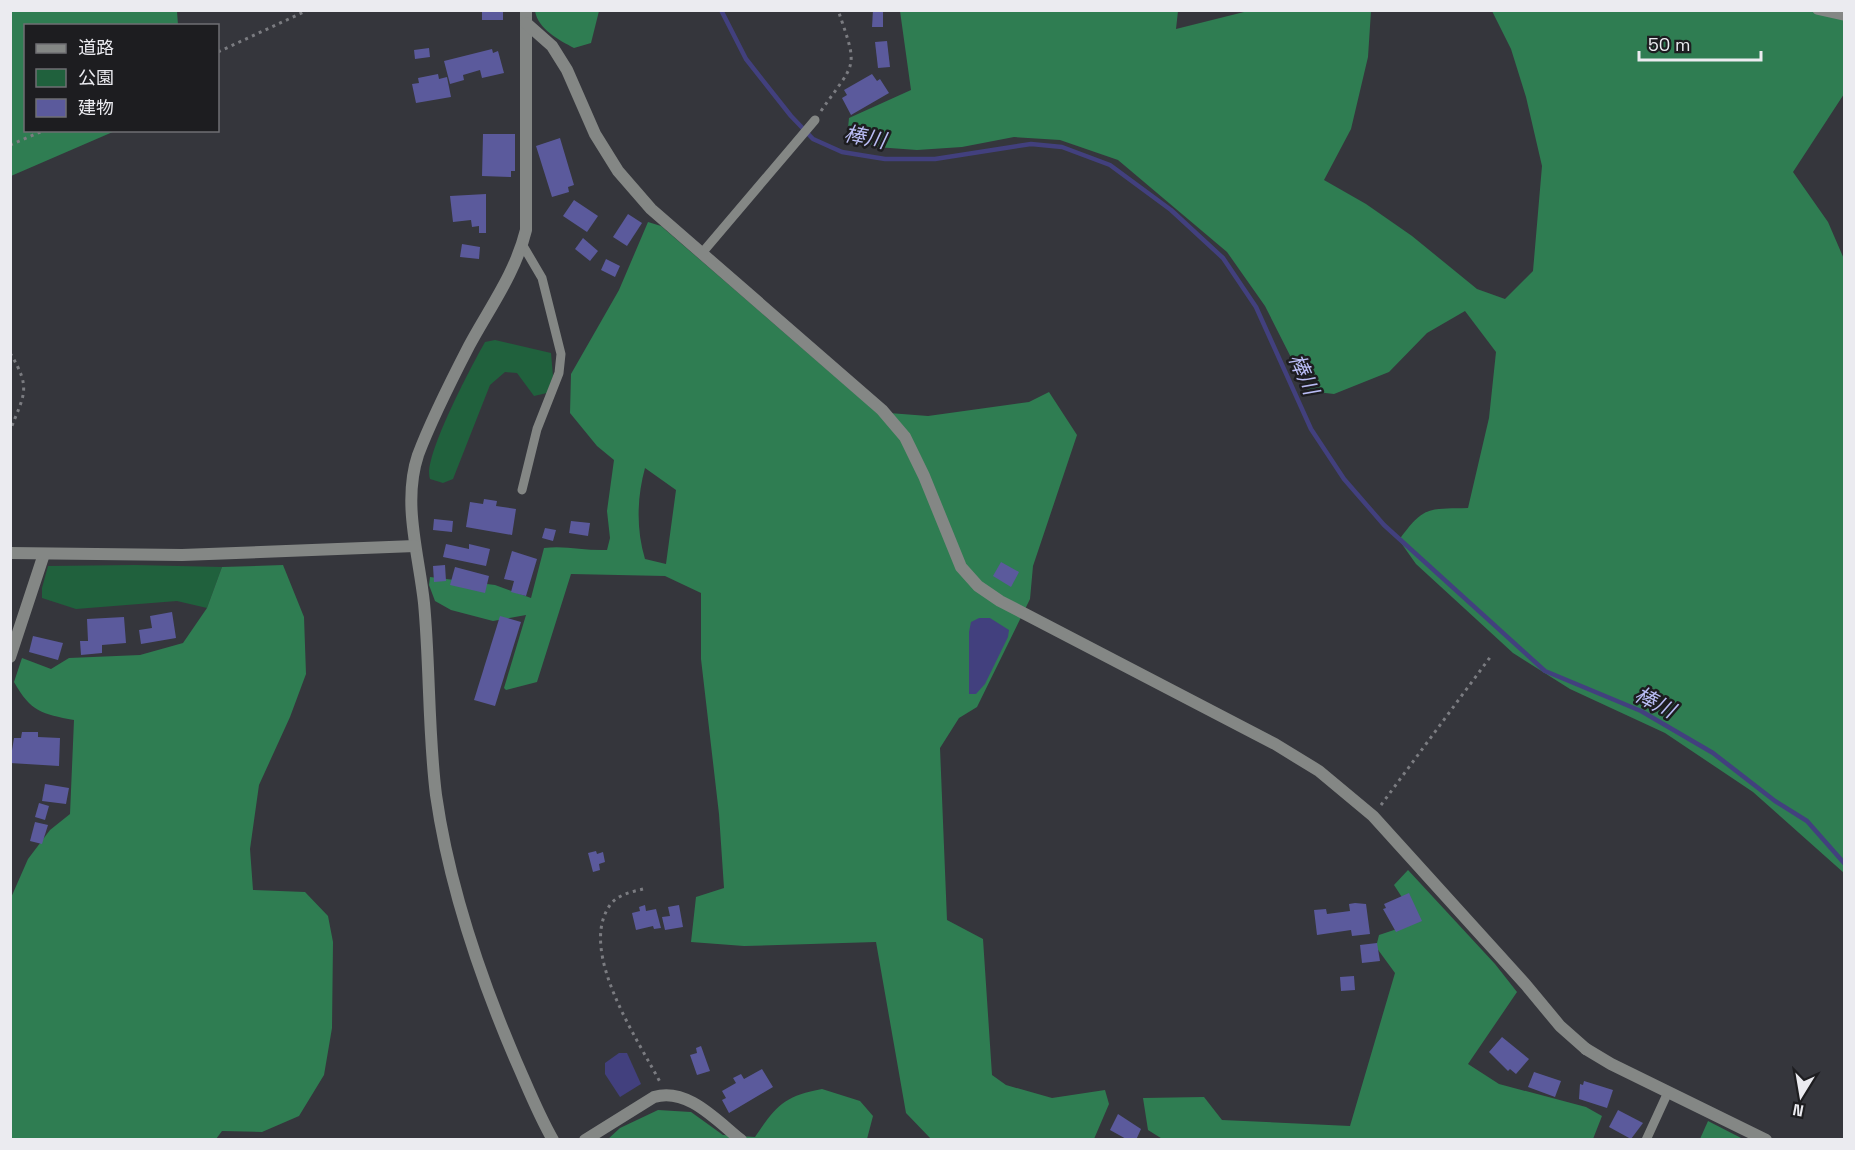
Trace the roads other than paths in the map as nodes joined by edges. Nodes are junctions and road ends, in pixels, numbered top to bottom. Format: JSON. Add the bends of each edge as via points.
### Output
{"nodes":[{"id":1,"x":1817,"y":10,"type":"edge"},
{"id":2,"x":526,"y":16,"type":"edge"},
{"id":3,"x":1845,"y":16,"type":"edge"},
{"id":4,"x":815,"y":120,"type":"road end"},
{"id":5,"x":522,"y":244,"type":"junction"},
{"id":6,"x":702,"y":254,"type":"junction"},
{"id":7,"x":522,"y":490,"type":"dead end"},
{"id":8,"x":415,"y":546,"type":"junction"},
{"id":9,"x":10,"y":553,"type":"edge"},
{"id":10,"x":44,"y":554,"type":"junction"},
{"id":11,"x":10,"y":657,"type":"edge"},
{"id":12,"x":1668,"y":1092,"type":"junction"},
{"id":13,"x":553,"y":1140,"type":"edge"},
{"id":14,"x":585,"y":1140,"type":"edge"},
{"id":15,"x":741,"y":1140,"type":"edge"},
{"id":16,"x":1646,"y":1140,"type":"edge"},
{"id":17,"x":1766,"y":1140,"type":"edge"}],
"edges":[{"from":1,"to":3,"type":"lane"},
{"from":2,"to":5,"type":"street","via":[[526,231]]},
{"from":2,"to":6,"type":"street","via":[[567,70],[618,171],[651,209]]},
{"from":4,"to":6,"type":"lane"},
{"from":5,"to":7,"type":"lane","via":[[542,278],[561,354],[560,373],[537,429]]},
{"from":5,"to":8,"type":"street","via":[[506,285],[469,346],[418,456],[411,489]]},
{"from":6,"to":12,"type":"street","via":[[890,419],[905,437],[961,567],[978,586],[1319,771],[1373,816],[1560,1026],[1586,1049]]},
{"from":8,"to":10,"type":"street","via":[[182,555]]},
{"from":8,"to":13,"type":"street","via":[[424,603],[436,795],[456,892],[494,1009]]},
{"from":9,"to":10,"type":"street"},
{"from":10,"to":11,"type":"street"},
{"from":12,"to":16,"type":"lane"},
{"from":12,"to":17,"type":"street"},
{"from":14,"to":15,"type":"street","via":[[666,1093],[690,1100]]}]}
